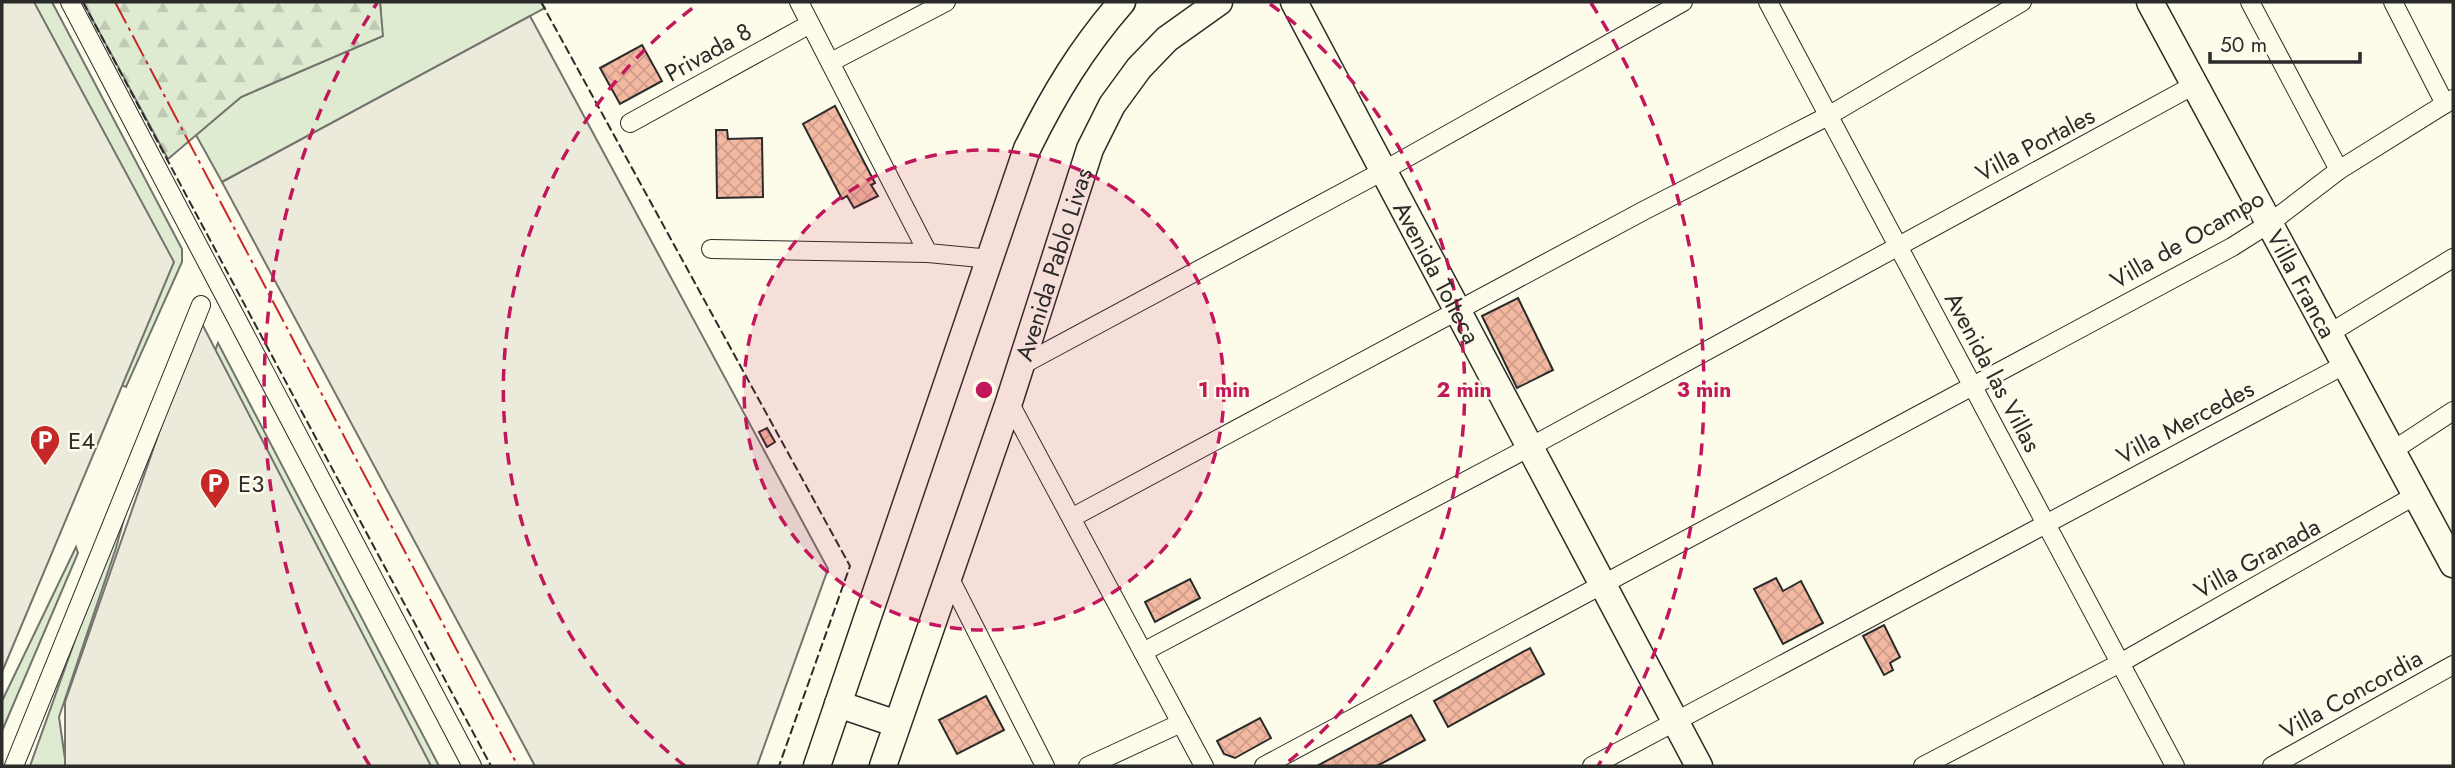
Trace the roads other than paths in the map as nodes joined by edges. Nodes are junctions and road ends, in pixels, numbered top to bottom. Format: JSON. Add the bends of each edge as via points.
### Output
{"nodes":[{"id":1,"x":71,"y":2,"type":"edge"},
{"id":2,"x":799,"y":2,"type":"edge"},
{"id":3,"x":946,"y":2,"type":"edge"},
{"id":4,"x":1122,"y":2,"type":"edge"},
{"id":5,"x":1219,"y":2,"type":"edge"},
{"id":6,"x":1294,"y":2,"type":"edge"},
{"id":7,"x":1683,"y":2,"type":"edge"},
{"id":8,"x":1768,"y":2,"type":"edge"},
{"id":9,"x":2022,"y":2,"type":"edge"},
{"id":10,"x":2150,"y":2,"type":"edge"},
{"id":11,"x":2250,"y":2,"type":"edge"},
{"id":12,"x":2393,"y":2,"type":"edge"},
{"id":13,"x":810,"y":24,"type":"junction"},
{"id":14,"x":831,"y":62,"type":"junction"},
{"id":15,"x":2196,"y":84,"type":"junction"},
{"id":16,"x":2449,"y":101,"type":"edge"},
{"id":17,"x":1828,"y":116,"type":"junction"},
{"id":18,"x":630,"y":122,"type":"dead end"},
{"id":19,"x":2339,"y":170,"type":"junction"},
{"id":20,"x":1383,"y":171,"type":"junction"},
{"id":21,"x":2270,"y":223,"type":"junction"},
{"id":22,"x":1897,"y":246,"type":"junction"},
{"id":23,"x":711,"y":249,"type":"dead end"},
{"id":24,"x":928,"y":253,"type":"junction"},
{"id":25,"x":2453,"y":258,"type":"edge"},
{"id":26,"x":991,"y":259,"type":"junction"},
{"id":27,"x":201,"y":305,"type":"dead end"},
{"id":28,"x":1457,"y":310,"type":"junction"},
{"id":29,"x":2330,"y":333,"type":"junction"},
{"id":30,"x":2346,"y":364,"type":"junction"},
{"id":31,"x":1020,"y":366,"type":"junction"},
{"id":32,"x":1972,"y":385,"type":"junction"},
{"id":33,"x":1009,"y":402,"type":"junction"},
{"id":34,"x":2453,"y":411,"type":"edge"},
{"id":35,"x":1530,"y":447,"type":"junction"},
{"id":36,"x":2392,"y":451,"type":"junction"},
{"id":37,"x":2416,"y":495,"type":"junction"},
{"id":38,"x":1073,"y":517,"type":"junction"},
{"id":39,"x":2047,"y":524,"type":"junction"},
{"id":40,"x":2452,"y":559,"type":"edge"},
{"id":41,"x":948,"y":575,"type":"junction"},
{"id":42,"x":1603,"y":585,"type":"junction"},
{"id":43,"x":1143,"y":652,"type":"junction"},
{"id":44,"x":2122,"y":662,"type":"junction"},
{"id":45,"x":2453,"y":665,"type":"edge"},
{"id":46,"x":838,"y":704,"type":"junction"},
{"id":47,"x":1676,"y":721,"type":"junction"},
{"id":48,"x":1181,"y":723,"type":"junction"},
{"id":49,"x":897,"y":724,"type":"junction"},
{"id":50,"x":14,"y":766,"type":"edge"},
{"id":51,"x":471,"y":766,"type":"edge"},
{"id":52,"x":817,"y":766,"type":"edge"},
{"id":53,"x":883,"y":766,"type":"edge"},
{"id":54,"x":1045,"y":766,"type":"edge"},
{"id":55,"x":1088,"y":766,"type":"edge"},
{"id":56,"x":1204,"y":766,"type":"edge"},
{"id":57,"x":1264,"y":766,"type":"edge"},
{"id":58,"x":1592,"y":766,"type":"edge"},
{"id":59,"x":1699,"y":766,"type":"edge"},
{"id":60,"x":1923,"y":766,"type":"edge"},
{"id":61,"x":2175,"y":766,"type":"edge"},
{"id":62,"x":2272,"y":766,"type":"edge"}],
"edges":[{"from":1,"to":51,"type":"street"},
{"from":2,"to":13,"type":"street"},
{"from":3,"to":14,"type":"street"},
{"from":4,"to":26,"type":"main road","via":[[1088,41],[1057,88],[1027,149]]},
{"from":5,"to":31,"type":"main road","name":"Avenida Pablo Livas","via":[[1167,39],[1112,105],[1090,149]]},
{"from":6,"to":20,"type":"main road","name":"Avenida Tolteca"},
{"from":7,"to":20,"type":"street"},
{"from":8,"to":17,"type":"street","name":"Avenida las Villas"},
{"from":9,"to":17,"type":"street"},
{"from":10,"to":15,"type":"main road","name":"Villa Franca"},
{"from":11,"to":19,"type":"street"},
{"from":12,"to":16,"type":"street"},
{"from":13,"to":14,"type":"street"},
{"from":13,"to":18,"type":"street","name":"Privada 8"},
{"from":14,"to":24,"type":"street"},
{"from":15,"to":21,"type":"main road","name":"Villa Franca"},
{"from":15,"to":22,"type":"street","name":"Villa Portales"},
{"from":16,"to":19,"type":"street","name":"Villa de Ocampo"},
{"from":17,"to":22,"type":"street","name":"Avenida las Villas"},
{"from":17,"to":28,"type":"street"},
{"from":19,"to":21,"type":"street","name":"Villa de Ocampo"},
{"from":20,"to":28,"type":"main road","name":"Avenida Tolteca"},
{"from":20,"to":31,"type":"street"},
{"from":21,"to":29,"type":"main road","name":"Villa Franca"},
{"from":21,"to":32,"type":"street","name":"Villa de Ocampo"},
{"from":22,"to":32,"type":"street","name":"Avenida las Villas"},
{"from":22,"to":35,"type":"street","name":"Villa Portales"},
{"from":23,"to":24,"type":"street"},
{"from":24,"to":26,"type":"street"},
{"from":25,"to":29,"type":"street"},
{"from":26,"to":46,"type":"main road"},
{"from":27,"to":50,"type":"street"},
{"from":28,"to":35,"type":"main road","name":"Avenida Tolteca"},
{"from":28,"to":38,"type":"street"},
{"from":29,"to":30,"type":"main road","name":"Villa Franca"},
{"from":30,"to":36,"type":"main road","name":"Villa Franca"},
{"from":30,"to":39,"type":"street","name":"Villa Mercedes"},
{"from":31,"to":33,"type":"main road","name":"Avenida Pablo Livas"},
{"from":32,"to":39,"type":"street","name":"Avenida las Villas"},
{"from":32,"to":42,"type":"street","name":"Villa de Ocampo"},
{"from":33,"to":38,"type":"street"},
{"from":33,"to":41,"type":"main road","name":"Avenida Pablo Livas"},
{"from":34,"to":36,"type":"street"},
{"from":35,"to":42,"type":"main road","name":"Avenida Tolteca"},
{"from":35,"to":43,"type":"street","name":"Villa Portales"},
{"from":36,"to":37,"type":"main road","name":"Villa Franca"},
{"from":37,"to":40,"type":"main road","name":"Villa Franca"},
{"from":37,"to":44,"type":"street","name":"Villa Granada"},
{"from":38,"to":43,"type":"street"},
{"from":39,"to":44,"type":"street","name":"Avenida las Villas"},
{"from":39,"to":47,"type":"street","name":"Villa Mercedes"},
{"from":41,"to":49,"type":"main road","name":"Avenida Pablo Livas"},
{"from":41,"to":54,"type":"street"},
{"from":42,"to":47,"type":"main road","name":"Avenida Tolteca"},
{"from":42,"to":57,"type":"street","name":"Villa de Ocampo"},
{"from":43,"to":48,"type":"street"},
{"from":44,"to":60,"type":"street","name":"Villa Granada"},
{"from":44,"to":61,"type":"street","name":"Avenida las Villas"},
{"from":45,"to":62,"type":"street","name":"Villa Concordia"},
{"from":46,"to":49,"type":"main road"},
{"from":46,"to":52,"type":"main road"},
{"from":47,"to":58,"type":"street","name":"Villa Mercedes"},
{"from":47,"to":59,"type":"main road","name":"Avenida Tolteca"},
{"from":48,"to":55,"type":"street"},
{"from":48,"to":56,"type":"street"},
{"from":49,"to":53,"type":"main road","name":"Avenida Pablo Livas"}]}
